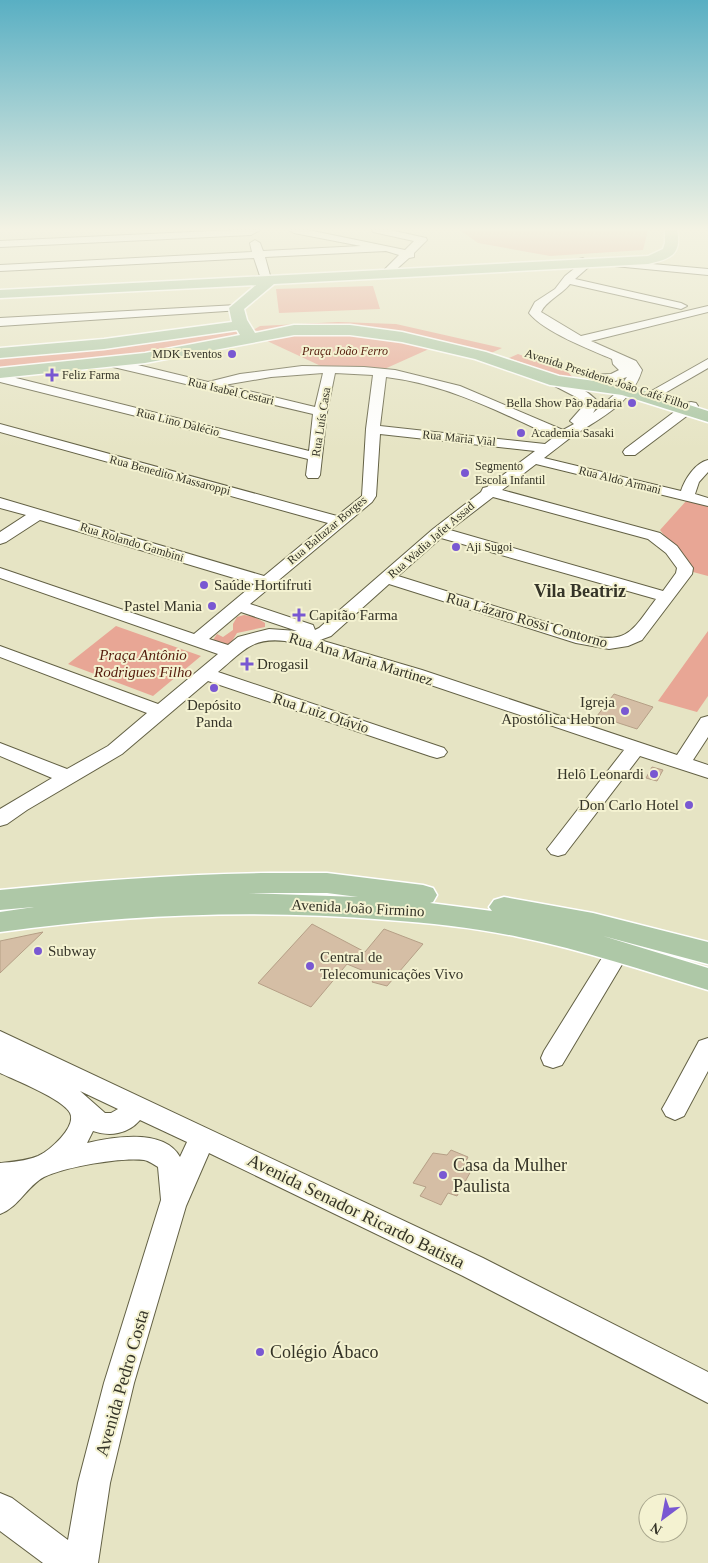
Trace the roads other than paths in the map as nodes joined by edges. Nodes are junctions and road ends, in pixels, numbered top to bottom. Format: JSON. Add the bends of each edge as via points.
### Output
{"nodes":[{"id":1,"x":253,"y":303,"type":"edge"},
{"id":2,"x":541,"y":303,"type":"edge"},
{"id":3,"x":667,"y":303,"type":"edge"},
{"id":4,"x":680,"y":306,"type":"dead end"},
{"id":5,"x":708,"y":309,"type":"edge"},
{"id":6,"x":241,"y":321,"type":"junction"},
{"id":7,"x":0,"y":322,"type":"edge"},
{"id":8,"x":579,"y":340,"type":"junction"},
{"id":9,"x":490,"y":342,"type":"dead end"},
{"id":10,"x":594,"y":347,"type":"junction"},
{"id":11,"x":0,"y":353,"type":"edge"},
{"id":12,"x":522,"y":353,"type":"dead end"},
{"id":13,"x":506,"y":362,"type":"junction"},
{"id":14,"x":708,"y":363,"type":"edge"},
{"id":15,"x":143,"y":364,"type":"junction"},
{"id":16,"x":330,"y":369,"type":"junction"},
{"id":17,"x":30,"y":370,"type":"junction"},
{"id":18,"x":0,"y":373,"type":"edge"},
{"id":19,"x":380,"y":373,"type":"junction"},
{"id":20,"x":562,"y":376,"type":"junction"},
{"id":21,"x":0,"y":378,"type":"edge"},
{"id":22,"x":210,"y":385,"type":"junction"},
{"id":23,"x":607,"y":385,"type":"junction"},
{"id":24,"x":42,"y":388,"type":"junction"},
{"id":25,"x":653,"y":394,"type":"junction"},
{"id":26,"x":688,"y":408,"type":"junction"},
{"id":27,"x":320,"y":412,"type":"junction"},
{"id":28,"x":707,"y":415,"type":"edge"},
{"id":29,"x":0,"y":428,"type":"edge"},
{"id":30,"x":373,"y":429,"type":"junction"},
{"id":31,"x":568,"y":433,"type":"junction"},
{"id":32,"x":546,"y":448,"type":"junction"},
{"id":33,"x":630,"y":452,"type":"dead end"},
{"id":34,"x":314,"y":457,"type":"junction"},
{"id":35,"x":532,"y":459,"type":"junction"},
{"id":36,"x":708,"y":464,"type":"edge"},
{"id":37,"x":313,"y":475,"type":"dead end"},
{"id":38,"x":488,"y":491,"type":"junction"},
{"id":39,"x":687,"y":497,"type":"junction"},
{"id":40,"x":708,"y":502,"type":"edge"},
{"id":41,"x":0,"y":503,"type":"edge"},
{"id":42,"x":38,"y":514,"type":"junction"},
{"id":43,"x":340,"y":522,"type":"junction"},
{"id":44,"x":438,"y":532,"type":"junction"},
{"id":45,"x":0,"y":539,"type":"edge"},
{"id":46,"x":0,"y":573,"type":"edge"},
{"id":47,"x":387,"y":578,"type":"junction"},
{"id":48,"x":265,"y":582,"type":"junction"},
{"id":49,"x":666,"y":597,"type":"junction"},
{"id":50,"x":238,"y":606,"type":"junction"},
{"id":51,"x":267,"y":616,"type":"junction"},
{"id":52,"x":330,"y":627,"type":"junction"},
{"id":53,"x":264,"y":635,"type":"junction"},
{"id":54,"x":287,"y":636,"type":"junction"},
{"id":55,"x":197,"y":640,"type":"junction"},
{"id":56,"x":0,"y":651,"type":"edge"},
{"id":57,"x":231,"y":652,"type":"junction"},
{"id":58,"x":205,"y":674,"type":"junction"},
{"id":59,"x":160,"y":712,"type":"junction"},
{"id":60,"x":708,"y":722,"type":"edge"},
{"id":61,"x":0,"y":749,"type":"edge"},
{"id":62,"x":635,"y":749,"type":"junction"},
{"id":63,"x":437,"y":752,"type":"dead end"},
{"id":64,"x":681,"y":763,"type":"junction"},
{"id":65,"x":708,"y":772,"type":"edge"},
{"id":66,"x":68,"y":777,"type":"junction"},
{"id":67,"x":0,"y":819,"type":"edge"},
{"id":68,"x":558,"y":849,"type":"dead end"},
{"id":69,"x":0,"y":900,"type":"edge"},
{"id":70,"x":0,"y":922,"type":"edge"},
{"id":71,"x":618,"y":951,"type":"junction"},
{"id":72,"x":708,"y":953,"type":"edge"},
{"id":73,"x":708,"y":979,"type":"edge"},
{"id":74,"x":0,"y":1040,"type":"edge"},
{"id":75,"x":708,"y":1048,"type":"edge"},
{"id":76,"x":553,"y":1058,"type":"dead end"},
{"id":77,"x":0,"y":1062,"type":"edge"},
{"id":78,"x":132,"y":1104,"type":"junction"},
{"id":79,"x":675,"y":1108,"type":"dead end"},
{"id":80,"x":82,"y":1109,"type":"junction"},
{"id":81,"x":202,"y":1138,"type":"junction"},
{"id":82,"x":42,"y":1166,"type":"junction"},
{"id":83,"x":0,"y":1174,"type":"edge"},
{"id":84,"x":0,"y":1202,"type":"edge"},
{"id":85,"x":172,"y":1206,"type":"junction"},
{"id":86,"x":708,"y":1388,"type":"edge"},
{"id":87,"x":0,"y":1510,"type":"edge"},
{"id":88,"x":71,"y":1563,"type":"edge"},
{"id":89,"x":81,"y":1563,"type":"edge"}],
"edges":[{"from":1,"to":6,"type":"main road"},
{"from":2,"to":8,"type":"street","via":[[535,313]]},
{"from":3,"to":4,"type":"street"},
{"from":5,"to":8,"type":"street"},
{"from":6,"to":7,"type":"street"},
{"from":6,"to":9,"type":"main road","name":"Avenida Presidente João Café Filho","via":[[370,321],[420,327]]},
{"from":6,"to":11,"type":"main road","name":"Avenida Presidente João Café Filho","via":[[104,344]]},
{"from":6,"to":13,"type":"main road","name":"Avenida Presidente João Café Filho","via":[[294,330],[350,330],[402,337]]},
{"from":6,"to":15,"type":"main road","name":"Avenida Presidente João Café Filho"},
{"from":8,"to":10,"type":"street"},
{"from":10,"to":23,"type":"street","via":[[626,370]]},
{"from":10,"to":23,"type":"street","via":[[634,366],[636,372]]},
{"from":12,"to":13,"type":"main road","via":[[505,354],[502,359]]},
{"from":13,"to":20,"type":"main road","name":"Avenida Presidente João Café Filho"},
{"from":14,"to":25,"type":"street"},
{"from":15,"to":17,"type":"main road","name":"Avenida Presidente João Café Filho","via":[[113,363]]},
{"from":15,"to":22,"type":"street","name":"Rua Isabel Cestari"},
{"from":16,"to":19,"type":"street"},
{"from":16,"to":22,"type":"street","via":[[274,372]]},
{"from":16,"to":27,"type":"street","name":"Rua Luís Casa"},
{"from":17,"to":18,"type":"main road","name":"Avenida Presidente João Café Filho"},
{"from":17,"to":24,"type":"street","via":[[29,380]]},
{"from":19,"to":30,"type":"street","name":"Rua Baltazar Borges"},
{"from":19,"to":31,"type":"street","via":[[454,389]]},
{"from":20,"to":23,"type":"main road","name":"Avenida Presidente João Café Filho"},
{"from":20,"to":23,"type":"main road"},
{"from":20,"to":31,"type":"street","name":"Rua Wadia Jafet Assad","via":[[592,402]]},
{"from":21,"to":24,"type":"street","name":"Rua Lino Dalécio"},
{"from":22,"to":27,"type":"street","name":"Rua Isabel Cestari"},
{"from":23,"to":25,"type":"main road","name":"Avenida Presidente João Café Filho"},
{"from":23,"to":26,"type":"main road","name":"Avenida Presidente João Café Filho"},
{"from":23,"to":31,"type":"street","name":"Rua Wadia Jafet Assad","via":[[582,427]]},
{"from":24,"to":34,"type":"street","name":"Rua Lino Dalécio"},
{"from":25,"to":26,"type":"main road","name":"Avenida Presidente João Café Filho"},
{"from":26,"to":28,"type":"main road","name":"Avenida Presidente João Café Filho"},
{"from":26,"to":33,"type":"street"},
{"from":27,"to":34,"type":"street","name":"Rua Luís Casa"},
{"from":29,"to":43,"type":"street","name":"Rua Benedito Massaroppi"},
{"from":30,"to":32,"type":"street","name":"Rua Maria Vial"},
{"from":30,"to":43,"type":"street","name":"Rua Baltazar Borges","via":[[369,496]]},
{"from":31,"to":32,"type":"street","name":"Rua Wadia Jafet Assad"},
{"from":32,"to":35,"type":"street","name":"Rua Wadia Jafet Assad"},
{"from":34,"to":37,"type":"street","name":"Rua Luís Casa"},
{"from":35,"to":38,"type":"street","name":"Rua Wadia Jafet Assad"},
{"from":35,"to":39,"type":"street","name":"Rua Aldo Armani"},
{"from":36,"to":39,"type":"street","via":[[692,481]]},
{"from":38,"to":44,"type":"street","name":"Rua Wadia Jafet Assad"},
{"from":38,"to":49,"type":"street","name":"Rua Lázaro Rossi Contorno","via":[[660,539],[685,568]]},
{"from":39,"to":40,"type":"street","name":"Rua Aldo Armani"},
{"from":41,"to":42,"type":"street","name":"Rua Rolando Gambini"},
{"from":42,"to":45,"type":"street"},
{"from":42,"to":48,"type":"street","name":"Rua Rolando Gambini"},
{"from":43,"to":48,"type":"street","name":"Rua Baltazar Borges"},
{"from":44,"to":47,"type":"street","name":"Rua Wadia Jafet Assad"},
{"from":44,"to":49,"type":"street"},
{"from":46,"to":55,"type":"street"},
{"from":47,"to":49,"type":"street","name":"Rua Lázaro Rossi Contorno","via":[[582,639],[614,645],[636,636]]},
{"from":47,"to":52,"type":"street","name":"Rua Wadia Jafet Assad"},
{"from":48,"to":50,"type":"street","name":"Rua Baltazar Borges"},
{"from":50,"to":51,"type":"street"},
{"from":50,"to":55,"type":"street","name":"Rua Baltazar Borges"},
{"from":51,"to":52,"type":"street","via":[[305,628]]},
{"from":51,"to":53,"type":"street","via":[[271,628]]},
{"from":52,"to":54,"type":"street","name":"Rua Wadia Jafet Assad","via":[[319,635]]},
{"from":53,"to":54,"type":"street","name":"Rua Ana Maria Martinez"},
{"from":53,"to":57,"type":"street","name":"Rua Ana Maria Martinez","via":[[244,641]]},
{"from":54,"to":62,"type":"street","name":"Rua Ana Maria Martinez","via":[[416,674]]},
{"from":55,"to":57,"type":"street"},
{"from":56,"to":59,"type":"street"},
{"from":57,"to":58,"type":"street","name":"Rua Ana Maria Martinez"},
{"from":58,"to":59,"type":"street","name":"Rua Ana Maria Martinez"},
{"from":58,"to":63,"type":"street","name":"Rua Luiz Otávio"},
{"from":59,"to":66,"type":"street","name":"Rua Ana Maria Martinez","via":[[115,750]]},
{"from":60,"to":64,"type":"street"},
{"from":61,"to":66,"type":"street"},
{"from":62,"to":64,"type":"street","name":"Rua Ana Maria Martinez"},
{"from":62,"to":68,"type":"street"},
{"from":64,"to":65,"type":"street","name":"Rua Ana Maria Martinez"},
{"from":66,"to":67,"type":"street","name":"Rua Ana Maria Martinez"},
{"from":69,"to":72,"type":"main road","name":"Avenida João Firmino","via":[[191,884],[327,883],[524,909]]},
{"from":70,"to":71,"type":"main road","name":"Avenida João Firmino","via":[[133,906],[311,904],[427,912],[519,926]]},
{"from":71,"to":73,"type":"main road","name":"Avenida João Firmino"},
{"from":71,"to":76,"type":"street"},
{"from":74,"to":78,"type":"street","name":"Avenida Senador Ricardo Batista"},
{"from":75,"to":79,"type":"street"},
{"from":77,"to":80,"type":"street","via":[[68,1096]]},
{"from":78,"to":80,"type":"street","via":[[132,1111],[127,1117],[112,1125],[98,1122]]},
{"from":78,"to":81,"type":"street","name":"Avenida Senador Ricardo Batista"},
{"from":80,"to":82,"type":"street","via":[[84,1117],[78,1135]]},
{"from":81,"to":85,"type":"street"},
{"from":81,"to":86,"type":"street","name":"Avenida Senador Ricardo Batista","via":[[473,1267]]},
{"from":82,"to":83,"type":"street"},
{"from":82,"to":84,"type":"street"},
{"from":82,"to":85,"type":"street","via":[[127,1148],[154,1152],[168,1160],[172,1171]]},
{"from":85,"to":89,"type":"street","name":"Avenida Pedro Costa","via":[[119,1383],[94,1483]]},
{"from":87,"to":88,"type":"street"}]}
